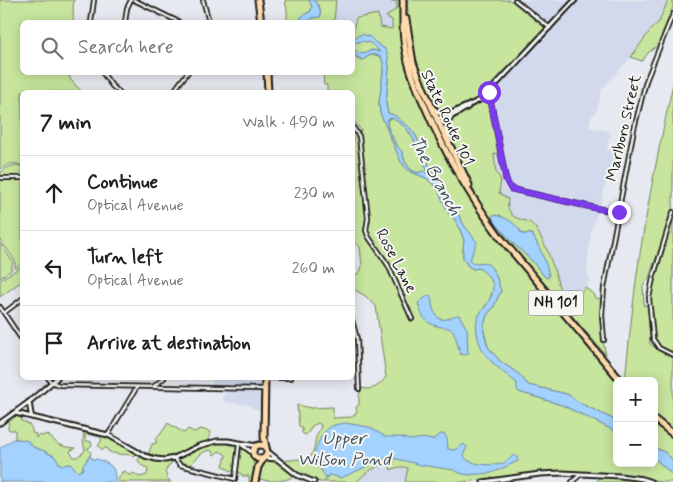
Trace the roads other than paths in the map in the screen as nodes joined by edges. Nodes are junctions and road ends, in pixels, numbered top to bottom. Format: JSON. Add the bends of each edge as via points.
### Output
{"nodes":[{"id":1,"x":94,"y":0,"type":"edge"},
{"id":2,"x":132,"y":0,"type":"edge"},
{"id":3,"x":203,"y":0,"type":"edge"},
{"id":4,"x":258,"y":0,"type":"edge"},
{"id":5,"x":404,"y":0,"type":"edge"},
{"id":6,"x":515,"y":0,"type":"edge"},
{"id":7,"x":576,"y":0,"type":"edge"},
{"id":8,"x":673,"y":14,"type":"edge"},
{"id":9,"x":91,"y":20,"type":"edge"},
{"id":10,"x":125,"y":20,"type":"edge"},
{"id":11,"x":175,"y":20,"type":"edge"},
{"id":12,"x":208,"y":20,"type":"edge"},
{"id":13,"x":261,"y":20,"type":"edge"},
{"id":14,"x":550,"y":28,"type":"junction"},
{"id":15,"x":104,"y":75,"type":"edge"},
{"id":16,"x":186,"y":75,"type":"edge"},
{"id":17,"x":267,"y":75,"type":"edge"},
{"id":18,"x":117,"y":90,"type":"edge"},
{"id":19,"x":175,"y":90,"type":"edge"},
{"id":20,"x":268,"y":90,"type":"edge"},
{"id":21,"x":489,"y":92,"type":"junction"},
{"id":22,"x":430,"y":103,"type":"junction"},
{"id":23,"x":451,"y":115,"type":"junction"},
{"id":24,"x":436,"y":122,"type":"junction"},
{"id":25,"x":355,"y":130,"type":"edge"},
{"id":26,"x":454,"y":154,"type":"junction"},
{"id":27,"x":0,"y":178,"type":"edge"},
{"id":28,"x":20,"y":178,"type":"edge"},
{"id":29,"x":619,"y":212,"type":"junction"},
{"id":30,"x":673,"y":212,"type":"edge"},
{"id":31,"x":500,"y":237,"type":"junction"},
{"id":32,"x":20,"y":301,"type":"edge"},
{"id":33,"x":0,"y":307,"type":"edge"},
{"id":34,"x":4,"y":313,"type":"junction"},
{"id":35,"x":412,"y":319,"type":"dead end"},
{"id":36,"x":355,"y":331,"type":"edge"},
{"id":37,"x":20,"y":337,"type":"edge"},
{"id":38,"x":604,"y":340,"type":"dead end"},
{"id":39,"x":355,"y":352,"type":"edge"},
{"id":40,"x":358,"y":355,"type":"junction"},
{"id":41,"x":673,"y":355,"type":"edge"},
{"id":42,"x":618,"y":377,"type":"edge"},
{"id":43,"x":54,"y":380,"type":"edge"},
{"id":44,"x":162,"y":380,"type":"edge"},
{"id":45,"x":265,"y":380,"type":"edge"},
{"id":46,"x":52,"y":382,"type":"junction"},
{"id":47,"x":137,"y":387,"type":"junction"},
{"id":48,"x":153,"y":387,"type":"junction"},
{"id":49,"x":265,"y":389,"type":"junction"},
{"id":50,"x":359,"y":389,"type":"dead end"},
{"id":51,"x":29,"y":402,"type":"junction"},
{"id":52,"x":15,"y":413,"type":"junction"},
{"id":53,"x":32,"y":418,"type":"junction"},
{"id":54,"x":658,"y":422,"type":"edge"},
{"id":55,"x":0,"y":423,"type":"edge"},
{"id":56,"x":673,"y":434,"type":"edge"},
{"id":57,"x":108,"y":435,"type":"junction"},
{"id":58,"x":264,"y":436,"type":"junction"},
{"id":59,"x":240,"y":444,"type":"junction"},
{"id":60,"x":257,"y":446,"type":"junction"},
{"id":61,"x":267,"y":450,"type":"junction"},
{"id":62,"x":254,"y":454,"type":"junction"},
{"id":63,"x":174,"y":458,"type":"junction"},
{"id":64,"x":264,"y":458,"type":"junction"},
{"id":65,"x":277,"y":459,"type":"junction"},
{"id":66,"x":257,"y":472,"type":"junction"},
{"id":67,"x":581,"y":474,"type":"junction"},
{"id":68,"x":255,"y":482,"type":"edge"},
{"id":69,"x":314,"y":482,"type":"edge"},
{"id":70,"x":483,"y":482,"type":"edge"},
{"id":71,"x":572,"y":482,"type":"edge"},
{"id":72,"x":651,"y":482,"type":"edge"}],
"edges":[{"from":1,"to":9,"type":"street"},
{"from":2,"to":10,"type":"street"},
{"from":2,"to":11,"type":"street"},
{"from":3,"to":12,"type":"street"},
{"from":4,"to":13,"type":"highway"},
{"from":5,"to":22,"type":"highway","name":"State Route 101","number":"NH 101","via":[[413,63]]},
{"from":5,"to":24,"type":"highway","name":"State Route 101","number":"NH 101","via":[[403,34],[407,56],[414,82]]},
{"from":6,"to":14,"type":"street"},
{"from":7,"to":14,"type":"street"},
{"from":8,"to":29,"type":"street","name":"Marlboro Street","via":[[639,104]]},
{"from":14,"to":21,"type":"street"},
{"from":15,"to":18,"type":"street"},
{"from":16,"to":19,"type":"street"},
{"from":17,"to":20,"type":"highway"},
{"from":21,"to":23,"type":"street"},
{"from":21,"to":29,"type":"street","via":[[506,180],[511,189]]},
{"from":22,"to":23,"type":"street","via":[[439,113]]},
{"from":22,"to":24,"type":"highway","name":"State Route 101","number":"NH 101"},
{"from":23,"to":24,"type":"street"},
{"from":23,"to":26,"type":"street","via":[[446,127]]},
{"from":24,"to":26,"type":"highway","name":"State Route 101","number":"NH 101"},
{"from":24,"to":31,"type":"highway","name":"State Route 101","number":"NH 101","via":[[439,138]]},
{"from":25,"to":35,"type":"street","name":"Rose Lane","via":[[359,136],[368,218],[366,230],[388,265]]},
{"from":26,"to":31,"type":"highway","name":"State Route 101","number":"NH 101","via":[[476,199]]},
{"from":27,"to":28,"type":"street"},
{"from":29,"to":38,"type":"street","name":"Marlboro Street","via":[[602,304]]},
{"from":30,"to":41,"type":"street","via":[[649,298],[653,339],[659,348]]},
{"from":31,"to":42,"type":"highway","name":"State Route 101","number":"NH 101"},
{"from":32,"to":34,"type":"street"},
{"from":33,"to":34,"type":"street"},
{"from":34,"to":37,"type":"street"},
{"from":36,"to":40,"type":"street"},
{"from":39,"to":40,"type":"street"},
{"from":40,"to":50,"type":"street"},
{"from":43,"to":46,"type":"street"},
{"from":44,"to":48,"type":"street"},
{"from":45,"to":49,"type":"highway"},
{"from":46,"to":47,"type":"street","via":[[59,385]]},
{"from":46,"to":51,"type":"street"},
{"from":47,"to":48,"type":"street"},
{"from":47,"to":57,"type":"street"},
{"from":48,"to":49,"type":"street"},
{"from":49,"to":58,"type":"highway"},
{"from":51,"to":52,"type":"street"},
{"from":51,"to":53,"type":"street"},
{"from":52,"to":53,"type":"street"},
{"from":52,"to":55,"type":"street"},
{"from":53,"to":57,"type":"street"},
{"from":54,"to":56,"type":"highway"},
{"from":57,"to":63,"type":"street","via":[[150,458]]},
{"from":58,"to":60,"type":"highway"},
{"from":58,"to":61,"type":"highway"},
{"from":59,"to":60,"type":"street"},
{"from":59,"to":62,"type":"street"},
{"from":59,"to":63,"type":"street","via":[[228,441],[206,443]]},
{"from":59,"to":63,"type":"street","via":[[235,478],[180,465]]},
{"from":60,"to":61,"type":"highway"},
{"from":60,"to":62,"type":"highway"},
{"from":61,"to":64,"type":"highway"},
{"from":61,"to":65,"type":"street"},
{"from":62,"to":64,"type":"highway","via":[[258,459]]},
{"from":62,"to":66,"type":"highway"},
{"from":64,"to":65,"type":"street"},
{"from":64,"to":66,"type":"highway"},
{"from":65,"to":69,"type":"street","via":[[297,475]]},
{"from":66,"to":68,"type":"highway"},
{"from":67,"to":70,"type":"street","via":[[540,474]]},
{"from":67,"to":71,"type":"street"},
{"from":67,"to":72,"type":"street"}]}
